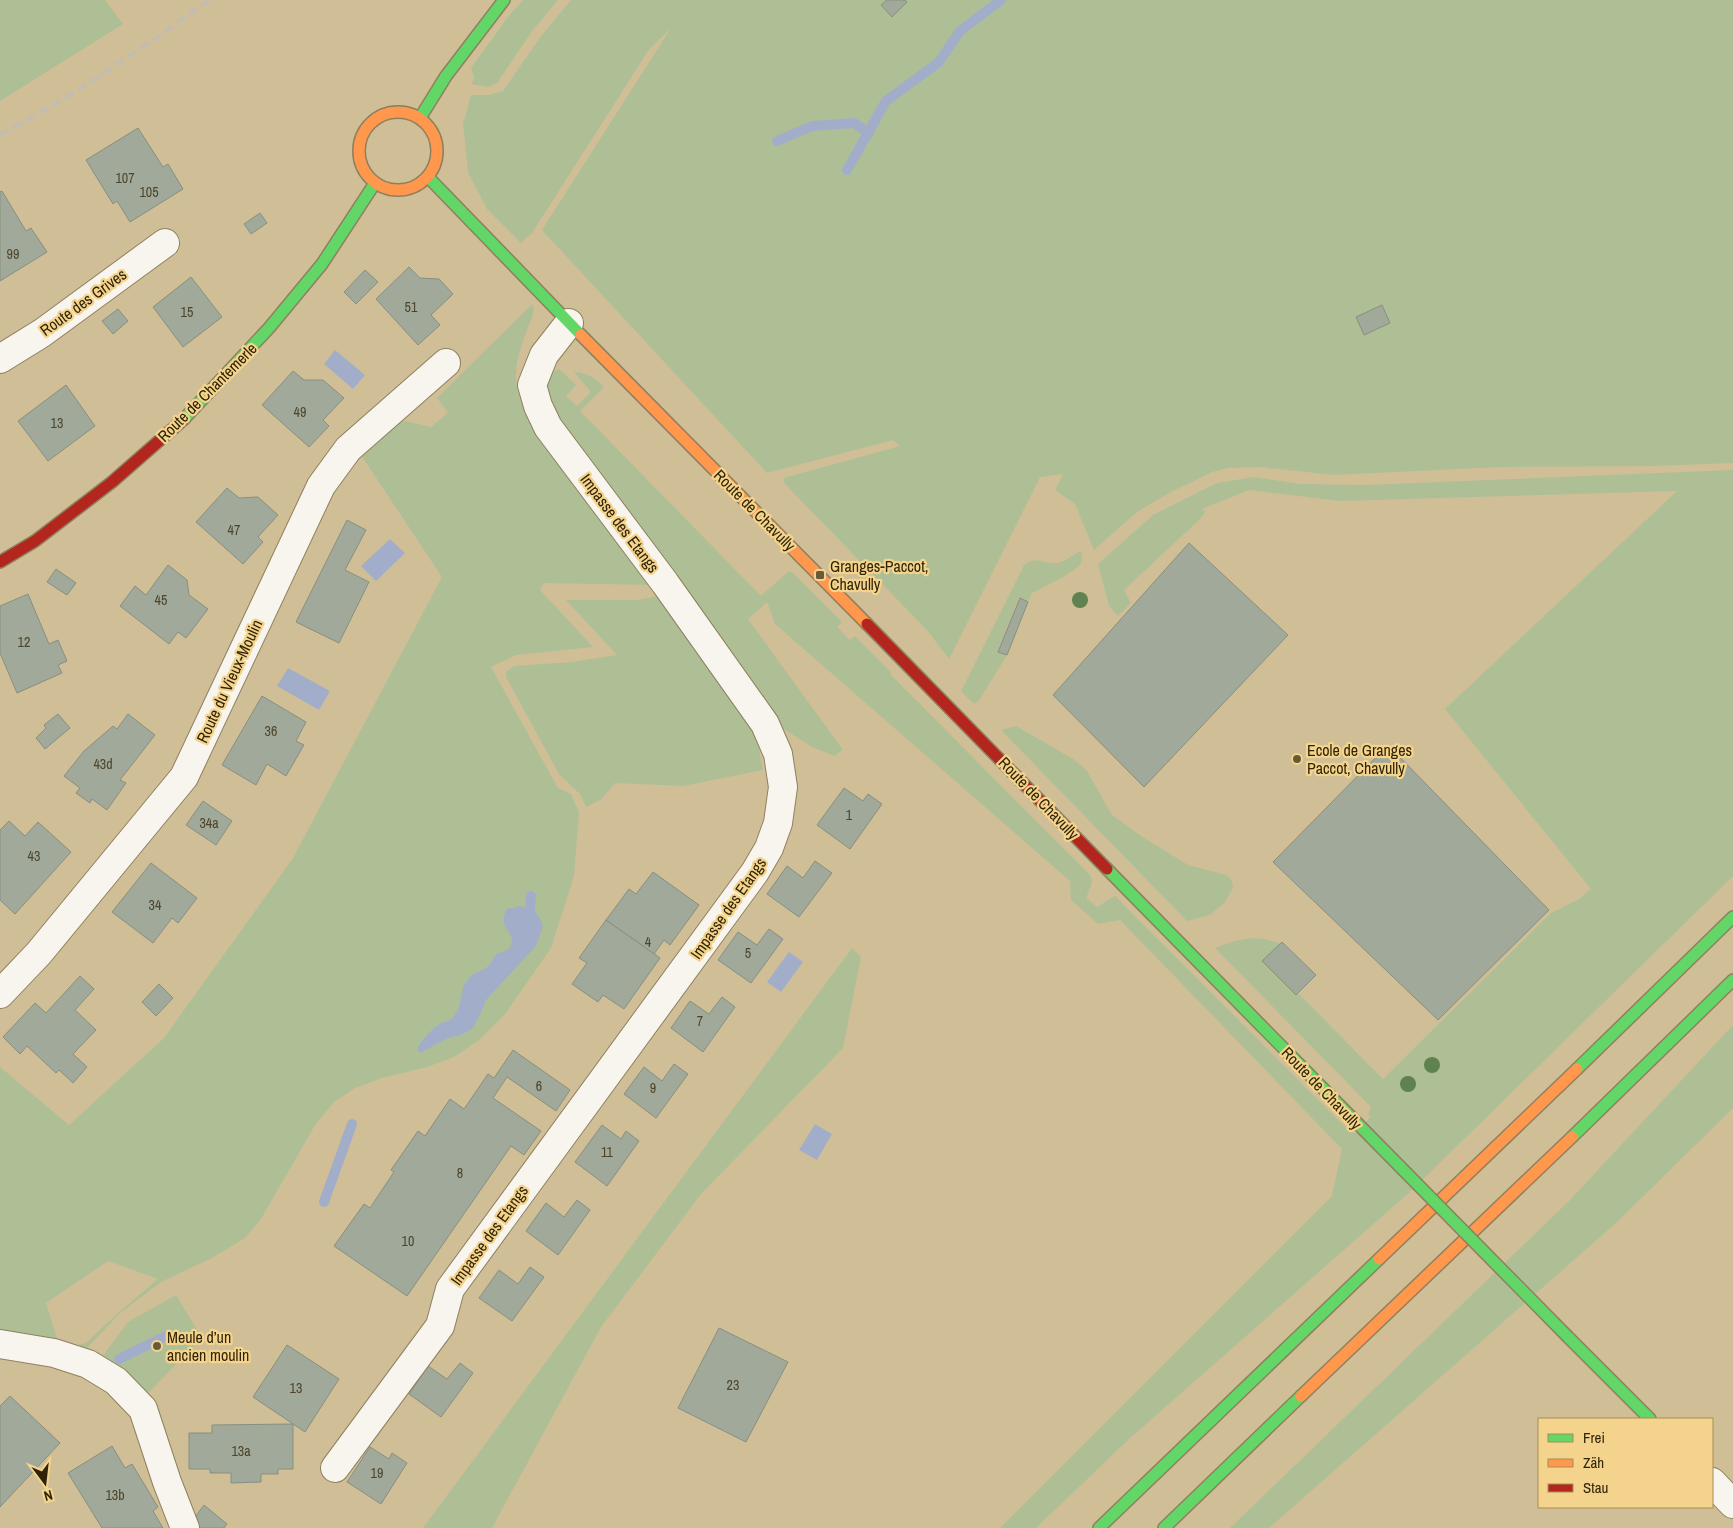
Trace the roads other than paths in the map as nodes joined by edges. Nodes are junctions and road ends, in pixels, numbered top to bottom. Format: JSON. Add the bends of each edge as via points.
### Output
{"nodes":[{"id":1,"x":504,"y":0,"type":"edge"},
{"id":2,"x":420,"y":118,"type":"junction"},
{"id":3,"x":428,"y":177,"type":"junction"},
{"id":4,"x":375,"y":184,"type":"junction"},
{"id":5,"x":165,"y":243,"type":"dead end"},
{"id":6,"x":569,"y":323,"type":"junction"},
{"id":7,"x":0,"y":359,"type":"edge"},
{"id":8,"x":446,"y":363,"type":"dead end"},
{"id":9,"x":0,"y":562,"type":"edge"},
{"id":10,"x":1733,"y":917,"type":"edge"},
{"id":11,"x":1733,"y":980,"type":"edge"},
{"id":12,"x":0,"y":994,"type":"edge"},
{"id":13,"x":0,"y":1344,"type":"edge"},
{"id":14,"x":1649,"y":1418,"type":"edge"},
{"id":15,"x":335,"y":1468,"type":"dead end"},
{"id":16,"x":1713,"y":1483,"type":"edge"},
{"id":17,"x":1733,"y":1504,"type":"edge"},
{"id":18,"x":185,"y":1528,"type":"edge"},
{"id":19,"x":1099,"y":1528,"type":"edge"},
{"id":20,"x":1164,"y":1528,"type":"edge"}],
"edges":[{"from":1,"to":2,"type":"main road","via":[[446,76]]},
{"from":2,"to":3,"type":"main road","via":[[429,125],[438,146],[438,158]]},
{"from":2,"to":4,"type":"main road","via":[[407,112],[394,112],[370,123],[362,135],[360,161]]},
{"from":3,"to":4,"type":"main road","via":[[418,186],[402,190]]},
{"from":3,"to":6,"type":"main road","name":"Route de Chavully"},
{"from":4,"to":9,"type":"main road","name":"Route de Chantemerle","via":[[322,264],[269,328],[181,422],[104,488],[35,541]]},
{"from":5,"to":7,"type":"street","name":"Route des Grives"},
{"from":6,"to":14,"type":"main road","name":"Route de Chavully","bridge":true},
{"from":6,"to":15,"type":"street","name":"Impasse des Etangs","via":[[544,355],[532,385],[538,406],[548,426],[765,724],[778,754],[783,786],[778,823],[770,848],[755,872],[450,1289],[440,1326]]},
{"from":8,"to":12,"type":"street","name":"Route du Vieux-Moulin","via":[[348,449],[327,478],[184,777],[39,953]]},
{"from":10,"to":19,"type":"main road"},
{"from":11,"to":20,"type":"main road"},
{"from":13,"to":18,"type":"street","via":[[54,1353],[88,1364],[116,1381],[143,1409]]},
{"from":16,"to":17,"type":"street"}]}
